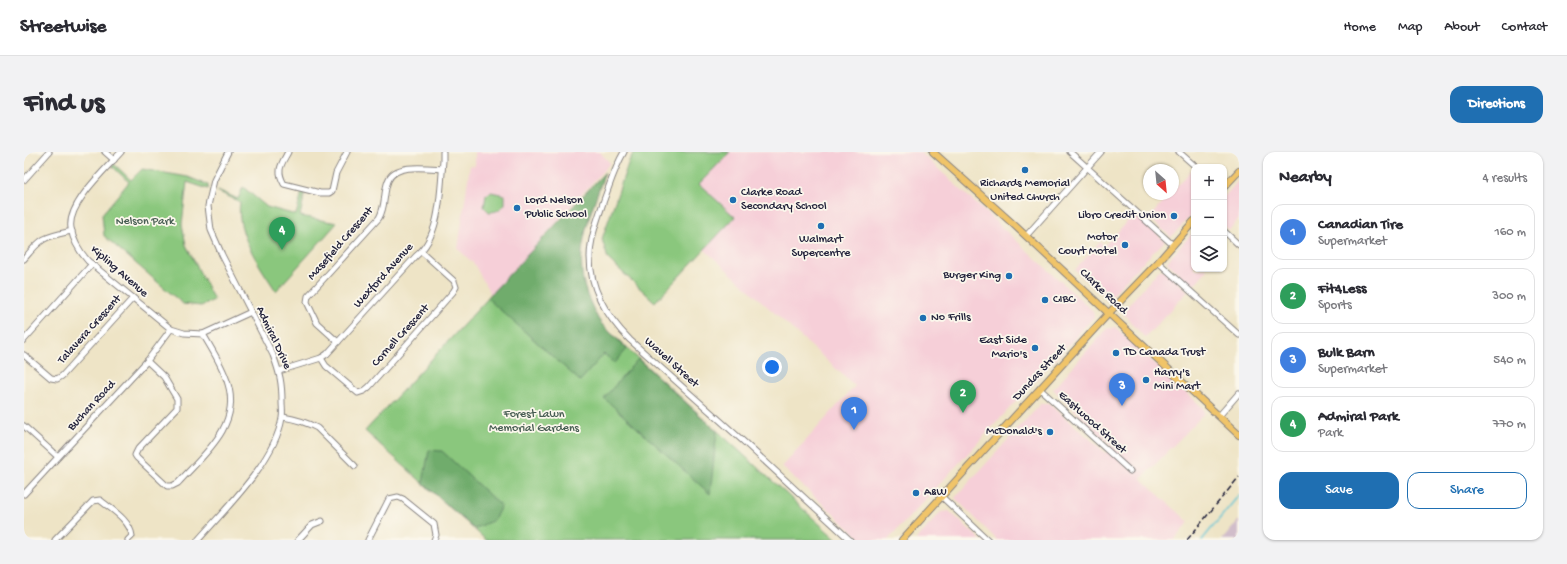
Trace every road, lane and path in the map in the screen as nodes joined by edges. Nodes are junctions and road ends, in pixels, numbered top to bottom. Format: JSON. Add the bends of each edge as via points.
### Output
{"nodes":[{"id":1,"x":49,"y":152,"type":"edge"},
{"id":2,"x":105,"y":152,"type":"edge"},
{"id":3,"x":121,"y":152,"type":"edge"},
{"id":4,"x":228,"y":152,"type":"edge"},
{"id":5,"x":288,"y":152,"type":"edge"},
{"id":6,"x":347,"y":152,"type":"edge"},
{"id":7,"x":443,"y":152,"type":"edge"},
{"id":8,"x":624,"y":152,"type":"edge"},
{"id":9,"x":933,"y":152,"type":"edge"},
{"id":10,"x":1070,"y":152,"type":"edge"},
{"id":11,"x":1101,"y":152,"type":"edge"},
{"id":12,"x":1179,"y":152,"type":"edge"},
{"id":13,"x":114,"y":160,"type":"junction"},
{"id":14,"x":1193,"y":164,"type":"edge"},
{"id":15,"x":1087,"y":167,"type":"junction"},
{"id":16,"x":442,"y":169,"type":"junction"},
{"id":17,"x":1239,"y":171,"type":"edge"},
{"id":18,"x":24,"y":180,"type":"edge"},
{"id":19,"x":1227,"y":184,"type":"edge"},
{"id":20,"x":1191,"y":224,"type":"edge"},
{"id":21,"x":72,"y":231,"type":"junction"},
{"id":22,"x":1227,"y":234,"type":"edge"},
{"id":23,"x":1026,"y":236,"type":"junction"},
{"id":24,"x":1173,"y":245,"type":"junction"},
{"id":25,"x":1239,"y":245,"type":"edge"},
{"id":26,"x":422,"y":252,"type":"junction"},
{"id":27,"x":24,"y":259,"type":"edge"},
{"id":28,"x":1158,"y":262,"type":"junction"},
{"id":29,"x":92,"y":264,"type":"junction"},
{"id":30,"x":133,"y":298,"type":"junction"},
{"id":31,"x":251,"y":312,"type":"junction"},
{"id":32,"x":1109,"y":313,"type":"junction"},
{"id":33,"x":171,"y":329,"type":"junction"},
{"id":34,"x":203,"y":334,"type":"junction"},
{"id":35,"x":1239,"y":335,"type":"edge"},
{"id":36,"x":24,"y":340,"type":"edge"},
{"id":37,"x":338,"y":342,"type":"junction"},
{"id":38,"x":24,"y":355,"type":"edge"},
{"id":39,"x":321,"y":358,"type":"junction"},
{"id":40,"x":147,"y":361,"type":"junction"},
{"id":41,"x":279,"y":371,"type":"junction"},
{"id":42,"x":1040,"y":389,"type":"junction"},
{"id":43,"x":1239,"y":394,"type":"edge"},
{"id":44,"x":1219,"y":416,"type":"junction"},
{"id":45,"x":283,"y":417,"type":"junction"},
{"id":46,"x":24,"y":426,"type":"edge"},
{"id":47,"x":1239,"y":435,"type":"edge"},
{"id":48,"x":58,"y":457,"type":"junction"},
{"id":49,"x":355,"y":466,"type":"dead end"},
{"id":50,"x":1130,"y":471,"type":"dead end"},
{"id":51,"x":24,"y":494,"type":"edge"},
{"id":52,"x":941,"y":496,"type":"junction"},
{"id":53,"x":322,"y":521,"type":"dead end"},
{"id":54,"x":55,"y":540,"type":"edge"},
{"id":55,"x":128,"y":540,"type":"edge"},
{"id":56,"x":198,"y":540,"type":"edge"},
{"id":57,"x":298,"y":540,"type":"edge"},
{"id":58,"x":368,"y":540,"type":"edge"},
{"id":59,"x":434,"y":540,"type":"edge"},
{"id":60,"x":850,"y":540,"type":"edge"},
{"id":61,"x":902,"y":540,"type":"edge"},
{"id":62,"x":988,"y":540,"type":"edge"}],
"edges":[{"from":1,"to":18,"type":"street"},
{"from":2,"to":13,"type":"street"},
{"from":3,"to":13,"type":"street","name":"Kipling Avenue"},
{"from":4,"to":31,"type":"street","name":"Admiral Drive","via":[[214,180],[208,206],[211,230]]},
{"from":5,"to":6,"type":"street","via":[[279,170],[279,176],[284,184],[320,193],[329,193],[332,190],[336,173]]},
{"from":7,"to":16,"type":"street","name":"Wexford Avenue"},
{"from":8,"to":60,"type":"street","name":"Wavell Street","via":[[599,216],[590,256],[593,279],[605,310],[630,340]]},
{"from":9,"to":23,"type":"main road","name":"Clarke Road"},
{"from":10,"to":15,"type":"street"},
{"from":11,"to":15,"type":"street"},
{"from":12,"to":14,"type":"street"},
{"from":13,"to":21,"type":"street","name":"Kipling Avenue","via":[[81,197],[73,211],[70,228]]},
{"from":15,"to":23,"type":"street"},
{"from":15,"to":24,"type":"street"},
{"from":16,"to":26,"type":"street","name":"Wexford Avenue","via":[[435,226]]},
{"from":16,"to":37,"type":"street","name":"Masefield Crescent","via":[[411,167],[394,174],[388,180],[383,211],[379,218],[308,296],[307,302],[317,323]]},
{"from":17,"to":19,"type":"main road"},
{"from":20,"to":24,"type":"main road","name":"Dundas Street"},
{"from":21,"to":27,"type":"street","via":[[44,238]]},
{"from":21,"to":29,"type":"street","name":"Kipling Avenue","via":[[78,249]]},
{"from":22,"to":25,"type":"street"},
{"from":23,"to":32,"type":"main road","name":"Clarke Road"},
{"from":24,"to":28,"type":"main road","name":"Dundas Street"},
{"from":26,"to":37,"type":"street","name":"Wexford Avenue"},
{"from":26,"to":39,"type":"street","name":"Cornell Crescent","via":[[454,280],[456,287],[369,387],[358,393],[326,366]]},
{"from":28,"to":32,"type":"main road","name":"Dundas Street"},
{"from":28,"to":35,"type":"street"},
{"from":29,"to":30,"type":"street","name":"Kipling Avenue"},
{"from":29,"to":36,"type":"street"},
{"from":30,"to":33,"type":"street","name":"Kipling Avenue"},
{"from":30,"to":38,"type":"street","name":"Talavera Crescent","via":[[57,379],[51,378]]},
{"from":31,"to":34,"type":"street","name":"Kipling Avenue"},
{"from":31,"to":41,"type":"street","name":"Admiral Drive"},
{"from":32,"to":42,"type":"main road","name":"Dundas Street"},
{"from":32,"to":44,"type":"main road","name":"Clarke Road"},
{"from":33,"to":34,"type":"street","name":"Kipling Avenue"},
{"from":33,"to":40,"type":"street","name":"Buchan Road"},
{"from":34,"to":40,"type":"street","via":[[224,372],[232,403],[222,434],[178,483],[172,486],[167,486],[135,455],[177,408],[177,398],[164,377]]},
{"from":37,"to":39,"type":"street","name":"Wexford Avenue"},
{"from":39,"to":41,"type":"street","name":"Wexford Avenue"},
{"from":40,"to":48,"type":"street","name":"Buchan Road"},
{"from":41,"to":45,"type":"street","name":"Admiral Drive","via":[[282,380]]},
{"from":42,"to":50,"type":"street","name":"Eastwood Street"},
{"from":42,"to":52,"type":"main road","name":"Dundas Street"},
{"from":43,"to":44,"type":"street"},
{"from":44,"to":47,"type":"main road","name":"Clarke Road"},
{"from":45,"to":49,"type":"street","via":[[316,428]]},
{"from":45,"to":56,"type":"street","name":"Admiral Drive","via":[[275,441],[262,464]]},
{"from":46,"to":48,"type":"street"},
{"from":48,"to":51,"type":"street","name":"Buchan Road"},
{"from":52,"to":61,"type":"main road","name":"Dundas Street"},
{"from":52,"to":62,"type":"street"},
{"from":53,"to":57,"type":"street","via":[[312,525]]},
{"from":54,"to":55,"type":"street","via":[[93,500],[100,500],[126,521],[131,528],[132,536]]},
{"from":58,"to":59,"type":"street","via":[[389,499],[398,497],[434,524]]}]}
